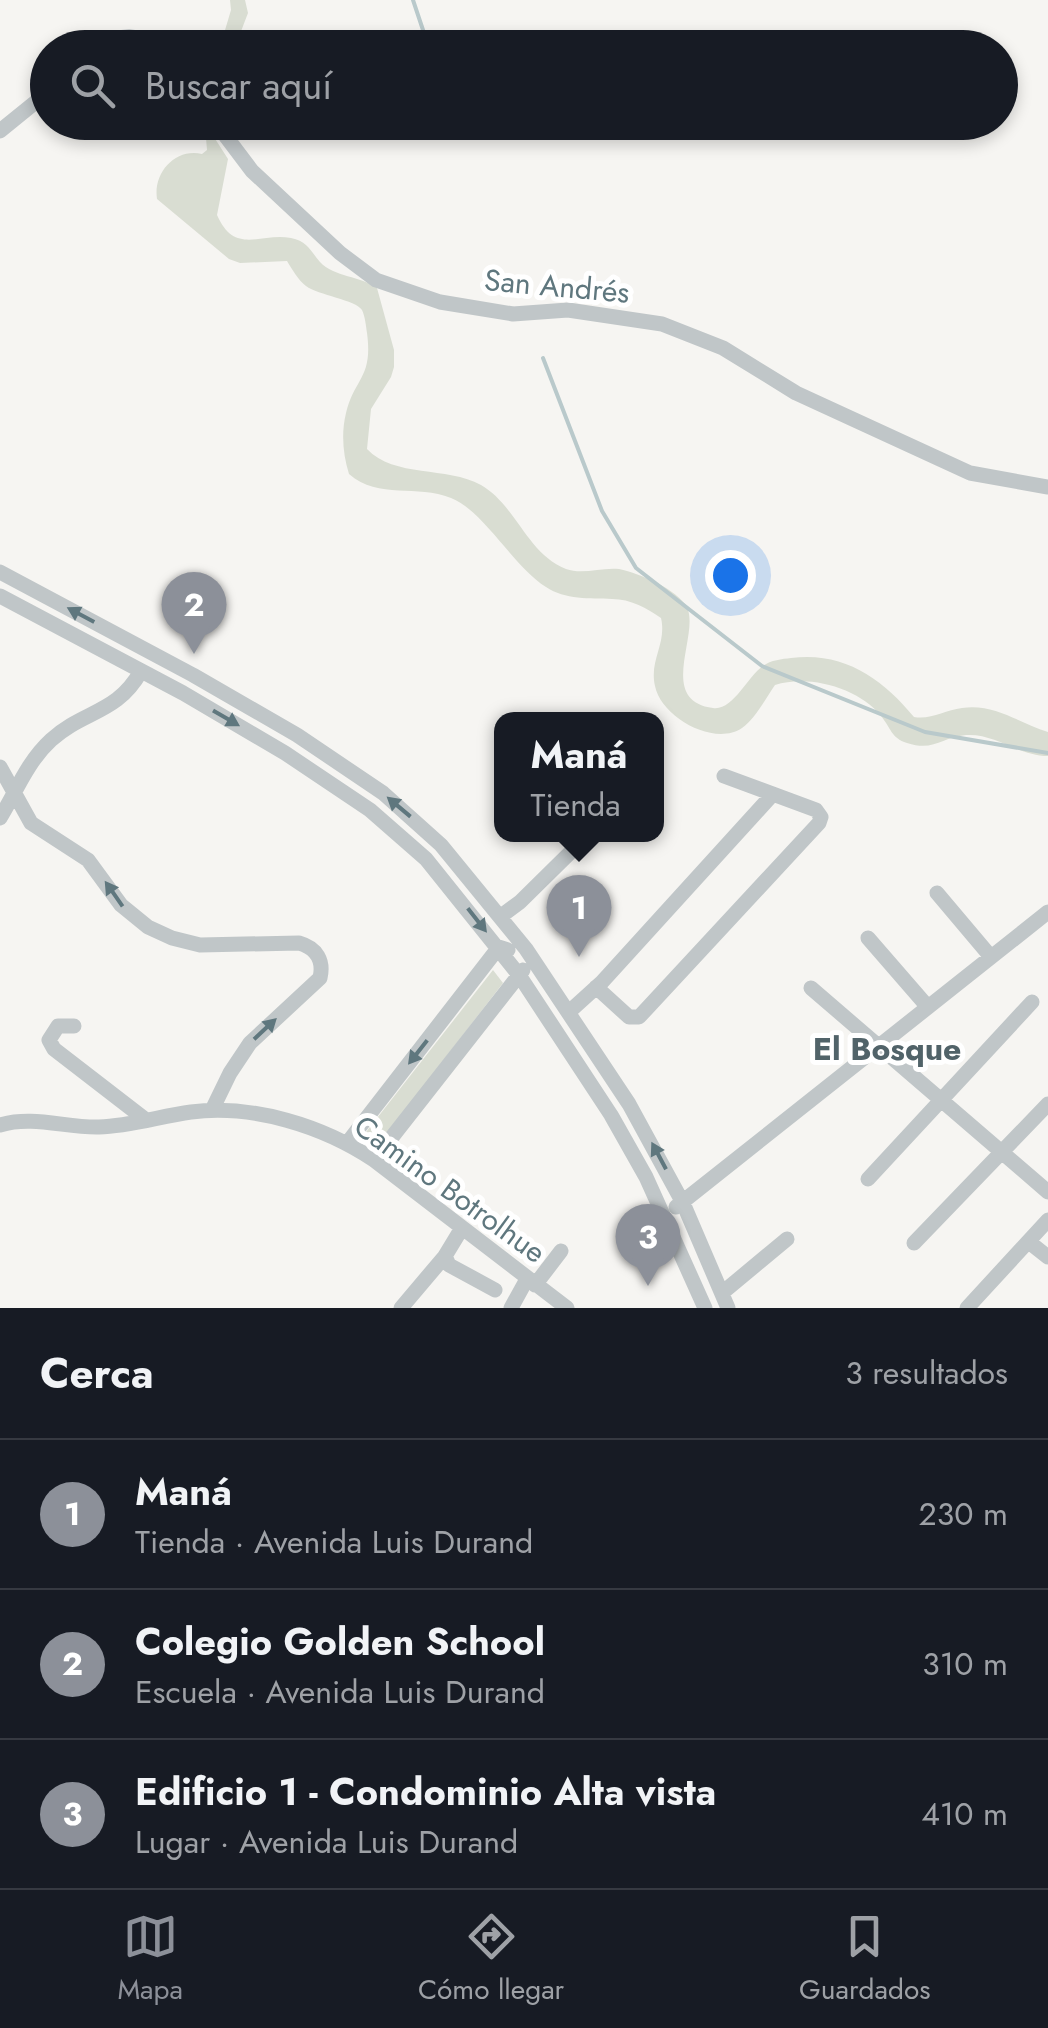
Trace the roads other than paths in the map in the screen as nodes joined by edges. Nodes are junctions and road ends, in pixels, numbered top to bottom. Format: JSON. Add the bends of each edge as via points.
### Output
{"nodes":[{"id":1,"x":30,"y":107,"type":"edge"},
{"id":2,"x":0,"y":131,"type":"edge"},
{"id":3,"x":229,"y":140,"type":"edge"},
{"id":4,"x":1048,"y":487,"type":"edge"},
{"id":5,"x":0,"y":572,"type":"edge"},
{"id":6,"x":0,"y":596,"type":"edge"},
{"id":7,"x":141,"y":670,"type":"junction"},
{"id":8,"x":0,"y":767,"type":"edge"},
{"id":9,"x":724,"y":776,"type":"dead end"},
{"id":10,"x":15,"y":794,"type":"junction"},
{"id":11,"x":773,"y":794,"type":"junction"},
{"id":12,"x":0,"y":818,"type":"edge"},
{"id":13,"x":581,"y":842,"type":"edge"},
{"id":14,"x":937,"y":893,"type":"dead end"},
{"id":15,"x":1048,"y":912,"type":"edge"},
{"id":16,"x":501,"y":916,"type":"junction"},
{"id":17,"x":868,"y":938,"type":"dead end"},
{"id":18,"x":499,"y":947,"type":"junction"},
{"id":19,"x":991,"y":957,"type":"junction"},
{"id":20,"x":533,"y":958,"type":"junction"},
{"id":21,"x":519,"y":975,"type":"junction"},
{"id":22,"x":596,"y":987,"type":"junction"},
{"id":23,"x":811,"y":988,"type":"dead end"},
{"id":24,"x":1032,"y":1002,"type":"dead end"},
{"id":25,"x":927,"y":1006,"type":"junction"},
{"id":26,"x":570,"y":1011,"type":"junction"},
{"id":27,"x":74,"y":1026,"type":"dead end"},
{"id":28,"x":877,"y":1046,"type":"junction"},
{"id":29,"x":939,"y":1099,"type":"junction"},
{"id":30,"x":1048,"y":1104,"type":"edge"},
{"id":31,"x":212,"y":1110,"type":"junction"},
{"id":32,"x":146,"y":1120,"type":"junction"},
{"id":33,"x":0,"y":1124,"type":"edge"},
{"id":34,"x":348,"y":1142,"type":"junction"},
{"id":35,"x":1002,"y":1152,"type":"junction"},
{"id":36,"x":374,"y":1160,"type":"junction"},
{"id":37,"x":868,"y":1178,"type":"dead end"},
{"id":38,"x":1048,"y":1192,"type":"edge"},
{"id":39,"x":682,"y":1204,"type":"junction"},
{"id":40,"x":664,"y":1214,"type":"junction"},
{"id":41,"x":1048,"y":1220,"type":"edge"},
{"id":42,"x":462,"y":1228,"type":"junction"},
{"id":43,"x":787,"y":1239,"type":"dead end"},
{"id":44,"x":1029,"y":1242,"type":"junction"},
{"id":45,"x":914,"y":1244,"type":"dead end"},
{"id":46,"x":561,"y":1251,"type":"dead end"},
{"id":47,"x":445,"y":1256,"type":"junction"},
{"id":48,"x":1048,"y":1256,"type":"edge"},
{"id":49,"x":531,"y":1282,"type":"junction"},
{"id":50,"x":495,"y":1290,"type":"dead end"},
{"id":51,"x":725,"y":1300,"type":"edge"},
{"id":52,"x":975,"y":1305,"type":"edge"},
{"id":53,"x":401,"y":1308,"type":"edge"},
{"id":54,"x":511,"y":1308,"type":"edge"},
{"id":55,"x":566,"y":1308,"type":"edge"},
{"id":56,"x":705,"y":1308,"type":"edge"}],
"edges":[{"from":1,"to":2,"type":"street"},
{"from":3,"to":4,"type":"street","name":"San Andrés","via":[[252,170],[376,280],[440,302],[513,314],[568,310],[662,324],[970,473]]},
{"from":16,"to":5,"type":"street","one_way":true,"via":[[431,836],[352,771],[193,675]]},
{"from":6,"to":7,"type":"street"},
{"from":7,"to":10,"type":"street","via":[[119,700],[52,739]]},
{"from":7,"to":18,"type":"street","one_way":true,"via":[[370,810],[426,859]]},
{"from":8,"to":10,"type":"street"},
{"from":9,"to":11,"type":"street"},
{"from":10,"to":12,"type":"street"},
{"from":31,"to":10,"type":"street","one_way":true,"via":[[250,1043],[320,978],[319,956],[298,944],[200,944],[148,927],[121,905],[88,860],[31,823]]},
{"from":11,"to":22,"type":"street"},
{"from":11,"to":22,"type":"street","via":[[816,810],[819,823],[639,1017],[629,1017]]},
{"from":13,"to":16,"type":"street"},
{"from":14,"to":19,"type":"street"},
{"from":15,"to":19,"type":"street"},
{"from":16,"to":20,"type":"street"},
{"from":17,"to":25,"type":"street"},
{"from":18,"to":20,"type":"street"},
{"from":18,"to":21,"type":"street"},
{"from":18,"to":34,"type":"street","one_way":true},
{"from":19,"to":25,"type":"street"},
{"from":20,"to":21,"type":"street"},
{"from":20,"to":26,"type":"street"},
{"from":21,"to":36,"type":"street"},
{"from":21,"to":40,"type":"street","via":[[611,1115]]},
{"from":22,"to":26,"type":"street"},
{"from":23,"to":28,"type":"street"},
{"from":24,"to":29,"type":"street"},
{"from":25,"to":28,"type":"street"},
{"from":39,"to":26,"type":"street","one_way":true},
{"from":27,"to":32,"type":"street","via":[[52,1032],[54,1049]]},
{"from":28,"to":29,"type":"street"},
{"from":28,"to":39,"type":"street"},
{"from":29,"to":35,"type":"street"},
{"from":29,"to":37,"type":"street"},
{"from":30,"to":35,"type":"street"},
{"from":31,"to":32,"type":"street","name":"Camino Botrolhue"},
{"from":31,"to":34,"type":"street","name":"Camino Botrolhue","via":[[270,1117]]},
{"from":32,"to":33,"type":"street","name":"Camino Botrolhue","via":[[100,1127],[34,1120]]},
{"from":34,"to":36,"type":"street","name":"Camino Botrolhue"},
{"from":35,"to":38,"type":"street"},
{"from":35,"to":45,"type":"street"},
{"from":36,"to":42,"type":"street","name":"Camino Botrolhue"},
{"from":39,"to":40,"type":"street"},
{"from":39,"to":51,"type":"street"},
{"from":40,"to":56,"type":"street"},
{"from":41,"to":44,"type":"street"},
{"from":42,"to":47,"type":"street"},
{"from":42,"to":49,"type":"street","name":"Camino Botrolhue"},
{"from":43,"to":51,"type":"street"},
{"from":44,"to":48,"type":"street"},
{"from":44,"to":52,"type":"street"},
{"from":46,"to":49,"type":"street"},
{"from":47,"to":50,"type":"street","via":[[449,1265]]},
{"from":47,"to":53,"type":"street"},
{"from":49,"to":54,"type":"street"},
{"from":49,"to":55,"type":"street","name":"Camino Botrolhue"}]}
